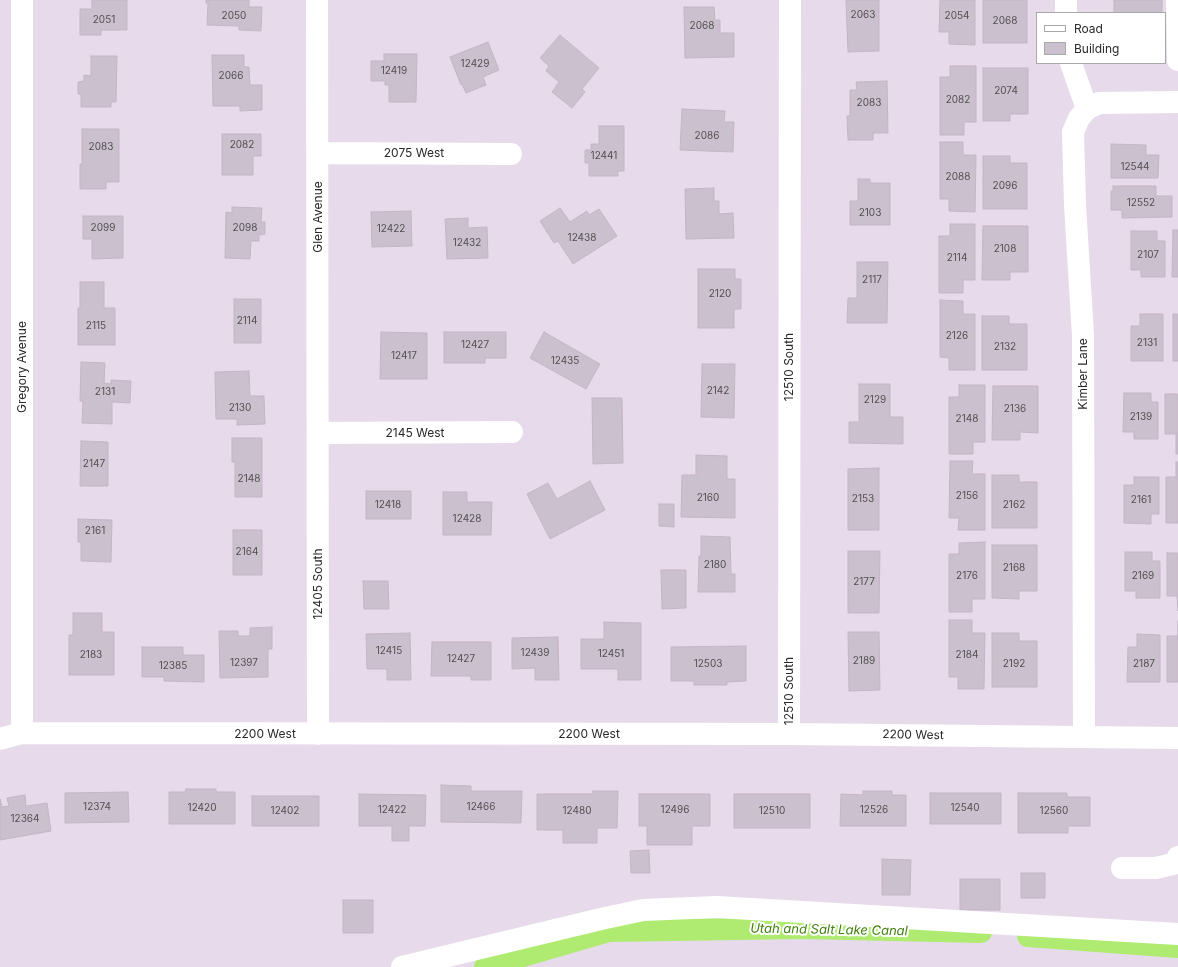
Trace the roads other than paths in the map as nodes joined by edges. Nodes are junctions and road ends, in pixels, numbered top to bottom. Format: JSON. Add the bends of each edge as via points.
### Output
{"nodes":[{"id":1,"x":22,"y":0,"type":"edge"},
{"id":2,"x":317,"y":0,"type":"edge"},
{"id":3,"x":790,"y":0,"type":"edge"},
{"id":4,"x":1066,"y":0,"type":"edge"},
{"id":5,"x":1178,"y":0,"type":"edge"},
{"id":6,"x":1066,"y":12,"type":"edge"},
{"id":7,"x":1178,"y":60,"type":"edge"},
{"id":8,"x":1071,"y":64,"type":"edge"},
{"id":9,"x":1178,"y":102,"type":"edge"},
{"id":10,"x":1087,"y":108,"type":"junction"},
{"id":11,"x":318,"y":153,"type":"junction"},
{"id":12,"x":511,"y":154,"type":"dead end"},
{"id":13,"x":512,"y":432,"type":"dead end"},
{"id":14,"x":318,"y":433,"type":"junction"},
{"id":15,"x":22,"y":733,"type":"junction"},
{"id":16,"x":318,"y":734,"type":"junction"},
{"id":17,"x":789,"y":734,"type":"junction"},
{"id":18,"x":1084,"y":737,"type":"junction"},
{"id":19,"x":1178,"y":738,"type":"edge"},
{"id":20,"x":0,"y":739,"type":"edge"},
{"id":21,"x":1178,"y":857,"type":"edge"},
{"id":22,"x":1122,"y":868,"type":"dead end"},
{"id":23,"x":1178,"y":934,"type":"edge"},
{"id":24,"x":402,"y":967,"type":"edge"}],
"edges":[{"from":1,"to":15,"type":"street","name":"Gregory Avenue"},
{"from":2,"to":11,"type":"street","name":"Glen Avenue"},
{"from":3,"to":17,"type":"street","name":"12510 South"},
{"from":4,"to":6,"type":"street"},
{"from":5,"to":7,"type":"street"},
{"from":8,"to":10,"type":"street"},
{"from":9,"to":10,"type":"street","via":[[1099,103]]},
{"from":10,"to":18,"type":"street","name":"Kimber Lane","via":[[1073,132],[1074,205],[1083,336]]},
{"from":11,"to":12,"type":"street","name":"2075 West"},
{"from":11,"to":14,"type":"street","name":"Glen Avenue"},
{"from":13,"to":14,"type":"street","name":"2145 West"},
{"from":14,"to":16,"type":"street","name":"12405 South"},
{"from":15,"to":16,"type":"street","name":"2200 West"},
{"from":15,"to":20,"type":"street","name":"2200 West"},
{"from":16,"to":17,"type":"street","name":"2200 West"},
{"from":17,"to":18,"type":"street","name":"2200 West"},
{"from":18,"to":19,"type":"street","name":"2200 West"},
{"from":21,"to":22,"type":"street","via":[[1177,863],[1156,868]]},
{"from":23,"to":24,"type":"street","via":[[717,907],[643,910]]}]}
